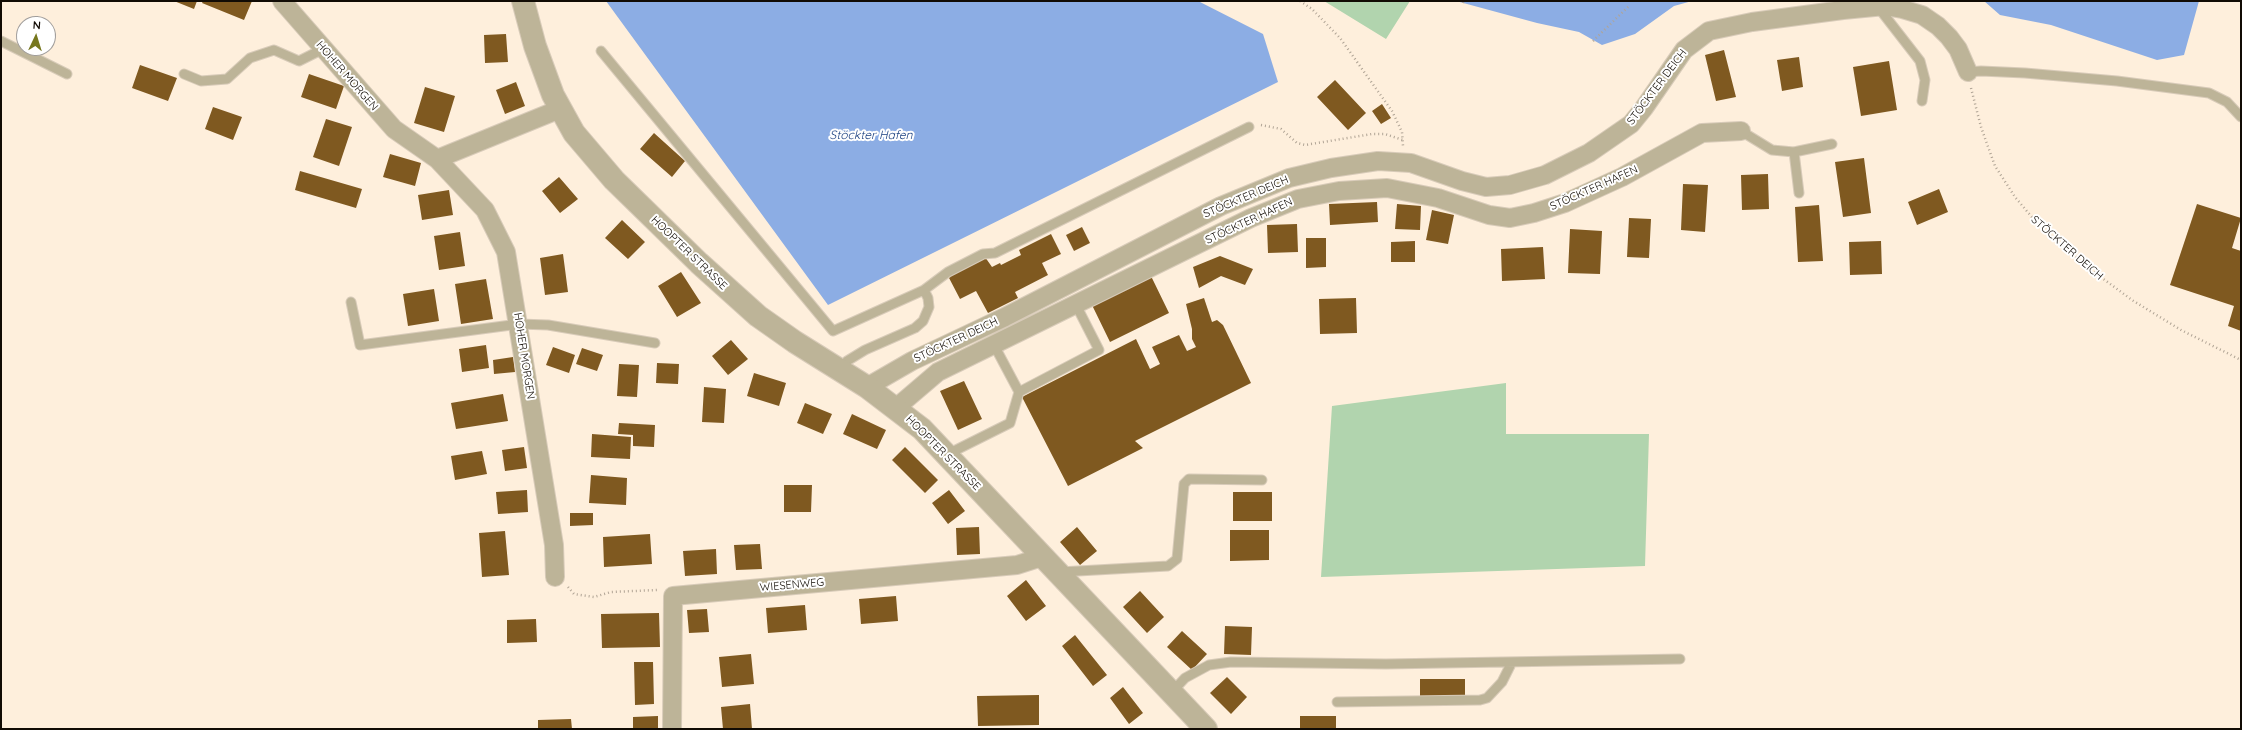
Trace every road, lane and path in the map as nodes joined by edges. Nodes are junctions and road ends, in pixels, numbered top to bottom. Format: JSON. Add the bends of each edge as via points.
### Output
{"nodes":[{"id":1,"x":282,"y":1,"type":"edge"},
{"id":2,"x":523,"y":1,"type":"edge"},
{"id":3,"x":1300,"y":1,"type":"edge"},
{"id":4,"x":1630,"y":5,"type":"dead end"},
{"id":5,"x":1878,"y":7,"type":"junction"},
{"id":6,"x":1,"y":41,"type":"edge"},
{"id":7,"x":1593,"y":41,"type":"dead end"},
{"id":8,"x":323,"y":49,"type":"junction"},
{"id":9,"x":601,"y":51,"type":"dead end"},
{"id":10,"x":1968,"y":72,"type":"junction"},
{"id":11,"x":67,"y":74,"type":"dead end"},
{"id":12,"x":184,"y":74,"type":"dead end"},
{"id":13,"x":1922,"y":101,"type":"dead end"},
{"id":14,"x":560,"y":109,"type":"junction"},
{"id":15,"x":2241,"y":116,"type":"edge"},
{"id":16,"x":1249,"y":127,"type":"joint"},
{"id":17,"x":1741,"y":131,"type":"joint"},
{"id":18,"x":1402,"y":140,"type":"junction"},
{"id":19,"x":1832,"y":144,"type":"dead end"},
{"id":20,"x":1794,"y":152,"type":"junction"},
{"id":21,"x":437,"y":159,"type":"junction"},
{"id":22,"x":1402,"y":161,"type":"junction"},
{"id":23,"x":1799,"y":193,"type":"dead end"},
{"id":24,"x":924,"y":290,"type":"junction"},
{"id":25,"x":351,"y":302,"type":"dead end"},
{"id":26,"x":1076,"y":305,"type":"junction"},
{"id":27,"x":519,"y":324,"type":"junction"},
{"id":28,"x":655,"y":343,"type":"dead end"},
{"id":29,"x":994,"y":345,"type":"junction"},
{"id":30,"x":2241,"y":360,"type":"edge"},
{"id":31,"x":841,"y":370,"type":"junction"},
{"id":32,"x":867,"y":386,"type":"junction"},
{"id":33,"x":1019,"y":392,"type":"junction"},
{"id":34,"x":897,"y":407,"type":"junction"},
{"id":35,"x":948,"y":454,"type":"junction"},
{"id":36,"x":1262,"y":480,"type":"dead end"},
{"id":37,"x":1049,"y":565,"type":"junction"},
{"id":38,"x":555,"y":577,"type":"joint"},
{"id":39,"x":673,"y":596,"type":"junction"},
{"id":40,"x":1680,"y":659,"type":"dead end"},
{"id":41,"x":1512,"y":662,"type":"junction"},
{"id":42,"x":1172,"y":693,"type":"junction"},
{"id":43,"x":1337,"y":702,"type":"dead end"},
{"id":44,"x":672,"y":729,"type":"edge"},
{"id":45,"x":1206,"y":729,"type":"edge"}],
"edges":[{"from":1,"to":8,"type":"street","name":"HOHER MORGEN"},
{"from":2,"to":14,"type":"street","name":"HOOPTER STRASSE","via":[[545,75]]},
{"from":3,"to":18,"type":"path","via":[[1312,9],[1340,38],[1392,112],[1402,132]]},
{"from":4,"to":7,"type":"path"},
{"from":5,"to":10,"type":"street","name":"STÖCKTER DEICH","via":[[1902,9],[1922,15],[1938,26],[1958,49]]},
{"from":5,"to":13,"type":"lane","via":[[1920,60],[1925,80]]},
{"from":5,"to":22,"type":"street","name":"STÖCKTER DEICH","via":[[1752,22],[1709,31],[1684,50],[1631,124],[1568,165],[1524,182],[1495,187],[1474,185]]},
{"from":6,"to":11,"type":"lane"},
{"from":8,"to":12,"type":"lane","via":[[299,61],[274,50],[250,58],[227,79],[201,81]]},
{"from":8,"to":21,"type":"street","name":"HOHER MORGEN","via":[[394,129]]},
{"from":9,"to":24,"type":"lane","via":[[833,331]]},
{"from":10,"to":15,"type":"lane","via":[[1997,71],[2117,81],[2209,93],[2227,102]]},
{"from":10,"to":30,"type":"path","name":"STÖCKTER DEICH","via":[[1981,127],[1995,166],[2029,215],[2094,272],[2132,300],[2187,333]]},
{"from":14,"to":21,"type":"street"},
{"from":14,"to":31,"type":"street","name":"HOOPTER STRASSE","via":[[574,133],[614,180],[699,262],[758,316]]},
{"from":16,"to":18,"type":"path","via":[[1264,124],[1281,129],[1297,143],[1305,145],[1372,134],[1385,134]]},
{"from":16,"to":24,"type":"lane","via":[[995,253],[983,254],[948,272]]},
{"from":17,"to":20,"type":"lane","via":[[1772,150]]},
{"from":17,"to":26,"type":"street","name":"STÖCKTER HAFEN","via":[[1702,133],[1622,177],[1565,203],[1510,218],[1489,215],[1438,198],[1387,188],[1339,191],[1298,199],[1251,218]]},
{"from":18,"to":22,"type":"path"},
{"from":19,"to":20,"type":"lane"},
{"from":20,"to":23,"type":"lane"},
{"from":21,"to":27,"type":"street","name":"HOHER MORGEN","via":[[485,210],[506,252]]},
{"from":22,"to":32,"type":"street","name":"STÖCKTER DEICH","via":[[1359,163],[1331,168],[1289,178],[1247,194],[1005,317],[912,360]]},
{"from":24,"to":31,"type":"lane","via":[[929,307],[923,321],[865,350],[847,361]]},
{"from":25,"to":27,"type":"lane","via":[[360,346]]},
{"from":26,"to":29,"type":"street","name":"STÖCKTER HAFEN"},
{"from":26,"to":33,"type":"lane","via":[[1099,350]]},
{"from":27,"to":28,"type":"lane","via":[[548,325]]},
{"from":27,"to":38,"type":"street","name":"HOHER MORGEN","via":[[554,545]]},
{"from":29,"to":33,"type":"lane"},
{"from":29,"to":34,"type":"street","name":"STÖCKTER HAFEN","via":[[938,372]]},
{"from":31,"to":32,"type":"street","name":"HOOPTER STRASSE"},
{"from":32,"to":34,"type":"street","name":"HOOPTER STRASSE"},
{"from":33,"to":35,"type":"lane","via":[[1010,423]]},
{"from":34,"to":35,"type":"street","name":"HOOPTER STRASSE"},
{"from":35,"to":37,"type":"street","name":"HOOPTER STRASSE"},
{"from":36,"to":37,"type":"lane","via":[[1189,479],[1184,484],[1179,551],[1174,563],[1168,566]]},
{"from":37,"to":39,"type":"street","name":"WIESENWEG","via":[[1017,565]]},
{"from":37,"to":42,"type":"street","name":"HOOPTER STRASSE"},
{"from":38,"to":39,"type":"path","via":[[574,594],[581,596],[594,597],[611,592],[664,589]]},
{"from":39,"to":44,"type":"street"},
{"from":40,"to":41,"type":"lane"},
{"from":41,"to":42,"type":"lane","via":[[1231,662],[1209,665],[1185,678]]},
{"from":41,"to":43,"type":"lane","via":[[1502,682],[1487,698],[1480,700]]},
{"from":42,"to":45,"type":"street","name":"HOOPTER STRASSE"}]}
